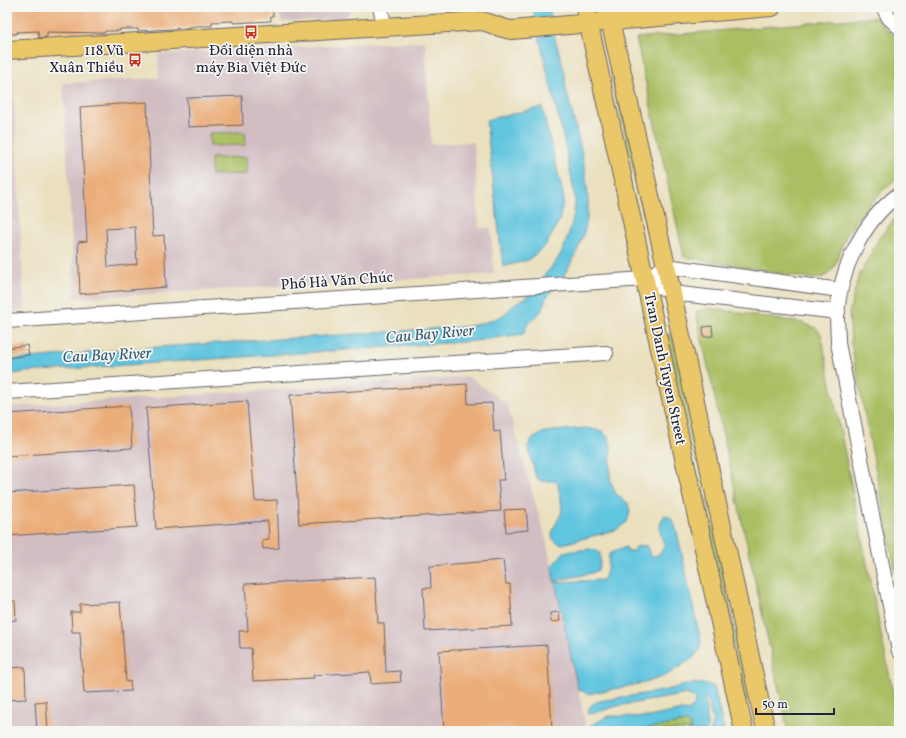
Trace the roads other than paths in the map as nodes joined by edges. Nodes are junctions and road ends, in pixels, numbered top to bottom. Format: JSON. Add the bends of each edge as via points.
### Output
{"nodes":[{"id":1,"x":380,"y":7,"type":"edge"},
{"id":2,"x":772,"y":7,"type":"edge"},
{"id":3,"x":883,"y":7,"type":"edge"},
{"id":4,"x":609,"y":14,"type":"edge"},
{"id":5,"x":587,"y":15,"type":"edge"},
{"id":6,"x":385,"y":27,"type":"junction"},
{"id":7,"x":899,"y":27,"type":"edge"},
{"id":8,"x":7,"y":50,"type":"edge"},
{"id":9,"x":899,"y":194,"type":"edge"},
{"id":10,"x":666,"y":266,"type":"junction"},
{"id":11,"x":645,"y":279,"type":"junction"},
{"id":12,"x":840,"y":290,"type":"junction"},
{"id":13,"x":672,"y":293,"type":"junction"},
{"id":14,"x":838,"y":312,"type":"junction"},
{"id":15,"x":7,"y":321,"type":"edge"},
{"id":16,"x":606,"y":353,"type":"dead end"},
{"id":17,"x":7,"y":392,"type":"edge"},
{"id":18,"x":899,"y":651,"type":"edge"},
{"id":19,"x":744,"y":731,"type":"edge"},
{"id":20,"x":766,"y":731,"type":"edge"}],
"edges":[{"from":1,"to":6,"type":"street"},
{"from":2,"to":4,"type":"main road"},
{"from":3,"to":7,"type":"street","via":[[889,18]]},
{"from":4,"to":5,"type":"main road"},
{"from":4,"to":10,"type":"main road","name":"Tran Danh Tuyen Street"},
{"from":5,"to":6,"type":"main road","via":[[566,25],[512,30],[481,21]]},
{"from":5,"to":11,"type":"main road","name":"Tran Danh Tuyen Street"},
{"from":6,"to":8,"type":"main road"},
{"from":9,"to":12,"type":"street","via":[[874,218],[859,240]]},
{"from":10,"to":11,"type":"street","name":"Phố Hà Văn Chúc"},
{"from":10,"to":12,"type":"street"},
{"from":10,"to":13,"type":"main road","name":"Tran Danh Tuyen Street"},
{"from":11,"to":13,"type":"street"},
{"from":11,"to":15,"type":"street","name":"Phố Hà Văn Chúc"},
{"from":11,"to":19,"type":"main road","name":"Tran Danh Tuyen Street"},
{"from":12,"to":14,"type":"street"},
{"from":13,"to":14,"type":"street"},
{"from":13,"to":20,"type":"main road","name":"Tran Danh Tuyen Street"},
{"from":14,"to":18,"type":"street","via":[[838,343]]},
{"from":16,"to":17,"type":"street"}]}
